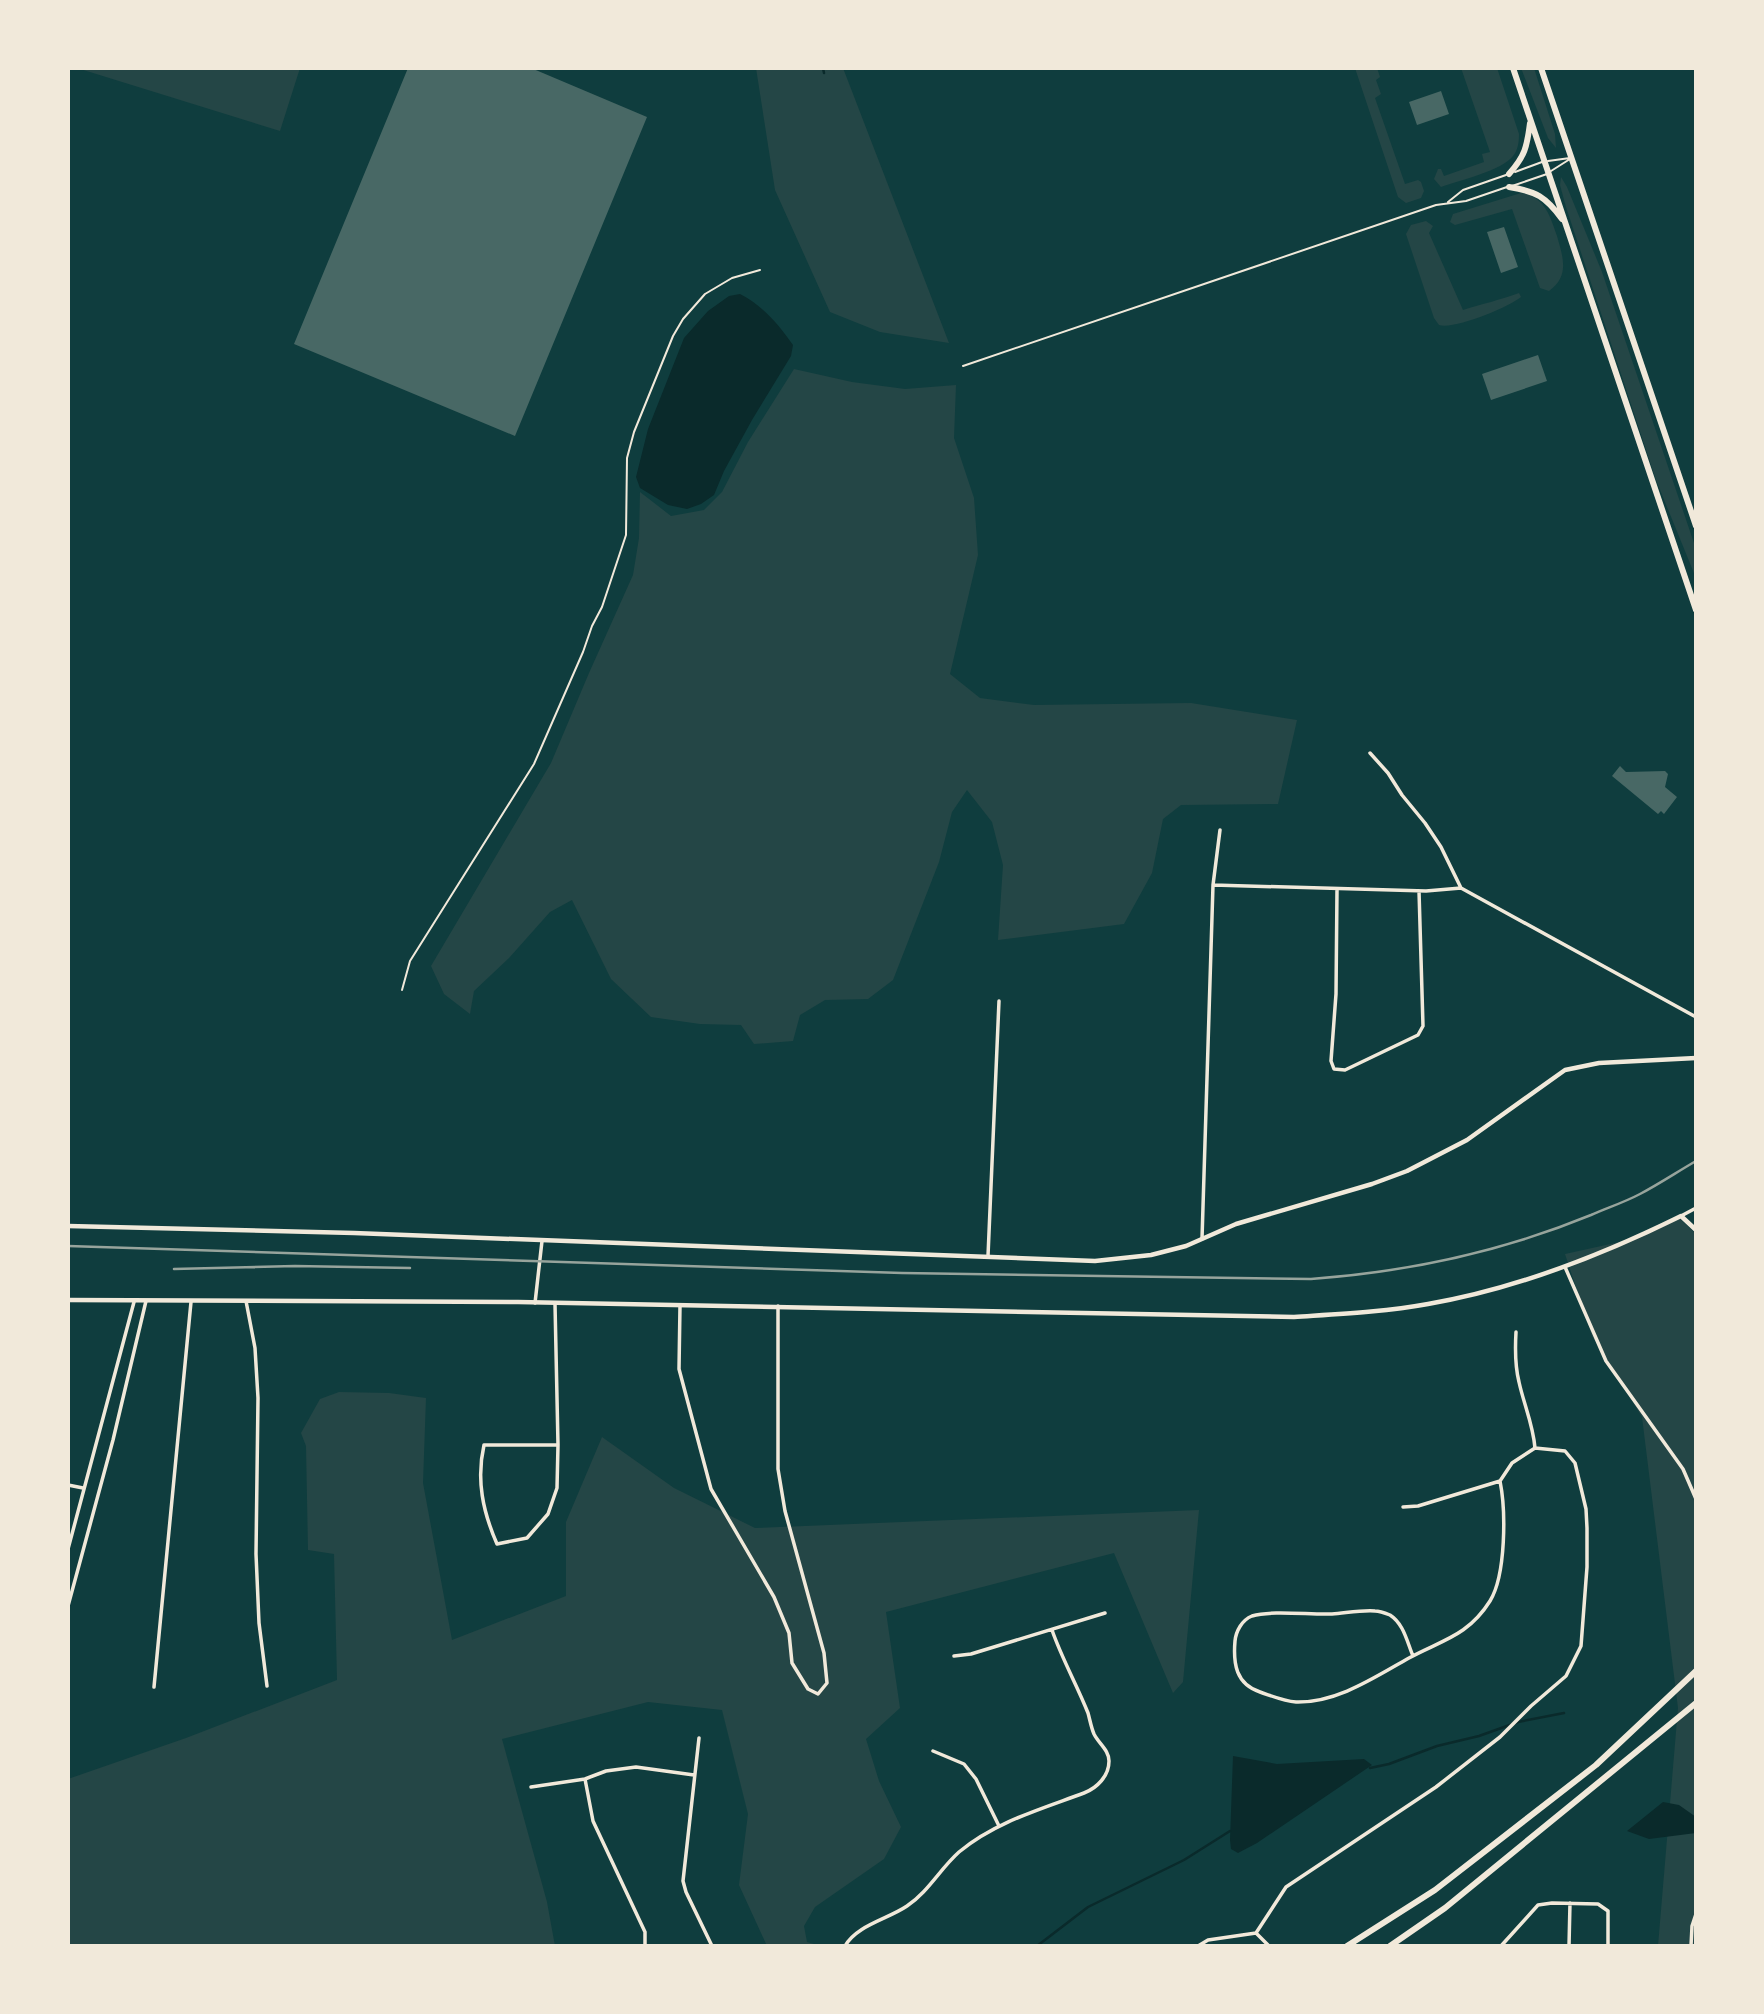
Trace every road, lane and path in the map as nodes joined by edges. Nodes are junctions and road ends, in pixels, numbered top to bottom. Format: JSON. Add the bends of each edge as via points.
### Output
{"nodes":[{"id":1,"x":1513,"y":68,"type":"edge"},
{"id":2,"x":1541,"y":68,"type":"edge"},
{"id":3,"x":1531,"y":122,"type":"junction"},
{"id":4,"x":1571,"y":158,"type":"junction"},
{"id":5,"x":1543,"y":162,"type":"junction"},
{"id":6,"x":1548,"y":173,"type":"junction"},
{"id":7,"x":1509,"y":174,"type":"junction"},
{"id":8,"x":1509,"y":187,"type":"junction"},
{"id":9,"x":1448,"y":202,"type":"junction"},
{"id":10,"x":1565,"y":223,"type":"junction"},
{"id":11,"x":760,"y":270,"type":"dead end"},
{"id":12,"x":963,"y":366,"type":"dead end"},
{"id":13,"x":1696,"y":526,"type":"edge"},
{"id":14,"x":1695,"y":607,"type":"edge"},
{"id":15,"x":1370,"y":753,"type":"dead end"},
{"id":16,"x":1220,"y":830,"type":"dead end"},
{"id":17,"x":1213,"y":885,"type":"junction"},
{"id":18,"x":1461,"y":888,"type":"junction"},
{"id":19,"x":1337,"y":890,"type":"junction"},
{"id":20,"x":1419,"y":891,"type":"junction"},
{"id":21,"x":402,"y":990,"type":"dead end"},
{"id":22,"x":999,"y":1001,"type":"dead end"},
{"id":23,"x":1696,"y":1017,"type":"edge"},
{"id":24,"x":1696,"y":1058,"type":"edge"},
{"id":25,"x":1696,"y":1208,"type":"edge"},
{"id":26,"x":1681,"y":1216,"type":"junction"},
{"id":27,"x":68,"y":1226,"type":"edge"},
{"id":28,"x":1696,"y":1230,"type":"edge"},
{"id":29,"x":1202,"y":1239,"type":"junction"},
{"id":30,"x":542,"y":1241,"type":"junction"},
{"id":31,"x":988,"y":1256,"type":"junction"},
{"id":32,"x":1565,"y":1267,"type":"junction"},
{"id":33,"x":68,"y":1300,"type":"edge"},
{"id":34,"x":146,"y":1301,"type":"junction"},
{"id":35,"x":246,"y":1301,"type":"junction"},
{"id":36,"x":134,"y":1302,"type":"junction"},
{"id":37,"x":191,"y":1302,"type":"junction"},
{"id":38,"x":536,"y":1303,"type":"junction"},
{"id":39,"x":555,"y":1304,"type":"junction"},
{"id":40,"x":680,"y":1306,"type":"junction"},
{"id":41,"x":778,"y":1306,"type":"junction"},
{"id":42,"x":1516,"y":1332,"type":"dead end"},
{"id":43,"x":558,"y":1444,"type":"junction"},
{"id":44,"x":1535,"y":1448,"type":"junction"},
{"id":45,"x":1500,"y":1481,"type":"junction"},
{"id":46,"x":68,"y":1485,"type":"edge"},
{"id":47,"x":83,"y":1488,"type":"junction"},
{"id":48,"x":1696,"y":1499,"type":"edge"},
{"id":49,"x":1403,"y":1507,"type":"dead end"},
{"id":50,"x":68,"y":1549,"type":"edge"},
{"id":51,"x":68,"y":1606,"type":"edge"},
{"id":52,"x":1105,"y":1613,"type":"dead end"},
{"id":53,"x":1052,"y":1630,"type":"junction"},
{"id":54,"x":954,"y":1656,"type":"dead end"},
{"id":55,"x":1412,"y":1656,"type":"junction"},
{"id":56,"x":1696,"y":1671,"type":"edge"},
{"id":57,"x":154,"y":1686,"type":"dead end"},
{"id":58,"x":267,"y":1686,"type":"dead end"},
{"id":59,"x":1696,"y":1703,"type":"edge"},
{"id":60,"x":699,"y":1738,"type":"dead end"},
{"id":61,"x":933,"y":1751,"type":"dead end"},
{"id":62,"x":695,"y":1775,"type":"junction"},
{"id":63,"x":585,"y":1779,"type":"junction"},
{"id":64,"x":531,"y":1787,"type":"dead end"},
{"id":65,"x":999,"y":1826,"type":"junction"},
{"id":66,"x":1570,"y":1903,"type":"junction"},
{"id":67,"x":1696,"y":1914,"type":"edge"},
{"id":68,"x":1256,"y":1933,"type":"junction"},
{"id":69,"x":645,"y":1946,"type":"edge"},
{"id":70,"x":712,"y":1946,"type":"edge"},
{"id":71,"x":845,"y":1946,"type":"edge"},
{"id":72,"x":1198,"y":1946,"type":"edge"},
{"id":73,"x":1269,"y":1946,"type":"edge"},
{"id":74,"x":1347,"y":1946,"type":"edge"},
{"id":75,"x":1390,"y":1946,"type":"edge"},
{"id":76,"x":1501,"y":1946,"type":"edge"},
{"id":77,"x":1569,"y":1946,"type":"edge"},
{"id":78,"x":1608,"y":1946,"type":"edge"},
{"id":79,"x":1691,"y":1946,"type":"edge"}],
"edges":[{"from":1,"to":3,"type":"main road"},
{"from":2,"to":4,"type":"main road"},
{"from":3,"to":5,"type":"main road"},
{"from":3,"to":7,"type":"main road","via":[[1522,160]]},
{"from":4,"to":5,"type":"lane"},
{"from":4,"to":6,"type":"lane"},
{"from":4,"to":13,"type":"main road"},
{"from":5,"to":6,"type":"main road"},
{"from":5,"to":7,"type":"lane"},
{"from":6,"to":8,"type":"lane"},
{"from":6,"to":10,"type":"main road"},
{"from":7,"to":9,"type":"lane","via":[[1463,190]]},
{"from":8,"to":9,"type":"lane"},
{"from":8,"to":10,"type":"main road","via":[[1538,193]]},
{"from":9,"to":12,"type":"lane"},
{"from":10,"to":14,"type":"main road"},
{"from":11,"to":21,"type":"lane","via":[[732,278],[705,294],[673,336],[627,458],[626,535],[602,607],[534,764],[410,961]]},
{"from":15,"to":18,"type":"street","via":[[1425,823]]},
{"from":16,"to":17,"type":"street"},
{"from":17,"to":19,"type":"street"},
{"from":17,"to":29,"type":"street"},
{"from":18,"to":20,"type":"street"},
{"from":18,"to":23,"type":"street"},
{"from":19,"to":20,"type":"street"},
{"from":19,"to":20,"type":"street","via":[[1331,1061],[1334,1069],[1345,1070],[1418,1035],[1423,1026]]},
{"from":22,"to":31,"type":"street"},
{"from":24,"to":29,"type":"street","via":[[1599,1063],[1564,1070],[1466,1140],[1407,1171],[1236,1224]]},
{"from":25,"to":26,"type":"street"},
{"from":26,"to":28,"type":"street"},
{"from":26,"to":32,"type":"street"},
{"from":27,"to":30,"type":"street"},
{"from":29,"to":31,"type":"street","via":[[1151,1255],[1095,1261]]},
{"from":30,"to":31,"type":"street"},
{"from":30,"to":38,"type":"street"},
{"from":32,"to":41,"type":"street","via":[[1430,1304],[1294,1317]]},
{"from":32,"to":48,"type":"street","via":[[1606,1361],[1683,1469]]},
{"from":33,"to":36,"type":"street"},
{"from":34,"to":36,"type":"street"},
{"from":34,"to":37,"type":"street"},
{"from":34,"to":51,"type":"street"},
{"from":35,"to":37,"type":"street"},
{"from":35,"to":38,"type":"street"},
{"from":35,"to":58,"type":"street","via":[[258,1398],[256,1553]]},
{"from":36,"to":47,"type":"street"},
{"from":37,"to":57,"type":"street"},
{"from":38,"to":39,"type":"street"},
{"from":39,"to":40,"type":"street"},
{"from":39,"to":43,"type":"street"},
{"from":40,"to":41,"type":"street"},
{"from":40,"to":41,"type":"street","via":[[679,1369],[711,1489],[774,1597],[789,1633],[792,1663],[808,1689],[818,1694],[827,1683],[824,1653],[778,1469]]},
{"from":42,"to":44,"type":"street","via":[[1518,1381]]},
{"from":43,"to":43,"type":"street","via":[[484,1445],[481,1493],[484,1516],[496,1544],[527,1538],[548,1514],[557,1488]]},
{"from":44,"to":45,"type":"street","via":[[1512,1463]]},
{"from":44,"to":68,"type":"street","via":[[1565,1451],[1575,1463],[1586,1509],[1581,1646],[1566,1676],[1500,1737],[1436,1787],[1286,1887]]},
{"from":45,"to":49,"type":"street"},
{"from":45,"to":55,"type":"street","via":[[1504,1501],[1499,1580],[1490,1600],[1474,1623],[1454,1638]]},
{"from":46,"to":47,"type":"street"},
{"from":47,"to":50,"type":"street"},
{"from":52,"to":53,"type":"street"},
{"from":53,"to":54,"type":"street"},
{"from":53,"to":65,"type":"street","via":[[1095,1735],[1109,1754],[1109,1766],[1090,1790]]},
{"from":55,"to":55,"type":"street","via":[[1344,1692],[1295,1702],[1245,1685],[1236,1672],[1235,1638],[1242,1623],[1254,1616],[1372,1610],[1397,1621]]},
{"from":56,"to":74,"type":"main road","via":[[1596,1765],[1435,1890]]},
{"from":59,"to":75,"type":"main road","via":[[1445,1908]]},
{"from":60,"to":62,"type":"street"},
{"from":61,"to":65,"type":"street","via":[[964,1764]]},
{"from":62,"to":63,"type":"street","via":[[636,1767]]},
{"from":62,"to":70,"type":"street","via":[[683,1881]]},
{"from":63,"to":64,"type":"street"},
{"from":63,"to":69,"type":"street","via":[[593,1821],[645,1932]]},
{"from":65,"to":71,"type":"street","via":[[957,1854],[919,1897],[856,1934]]},
{"from":66,"to":76,"type":"street","via":[[1538,1905]]},
{"from":66,"to":77,"type":"street"},
{"from":66,"to":78,"type":"street","via":[[1598,1904],[1608,1910]]},
{"from":67,"to":79,"type":"street"},
{"from":68,"to":72,"type":"street","via":[[1208,1940]]},
{"from":68,"to":73,"type":"street"}]}
